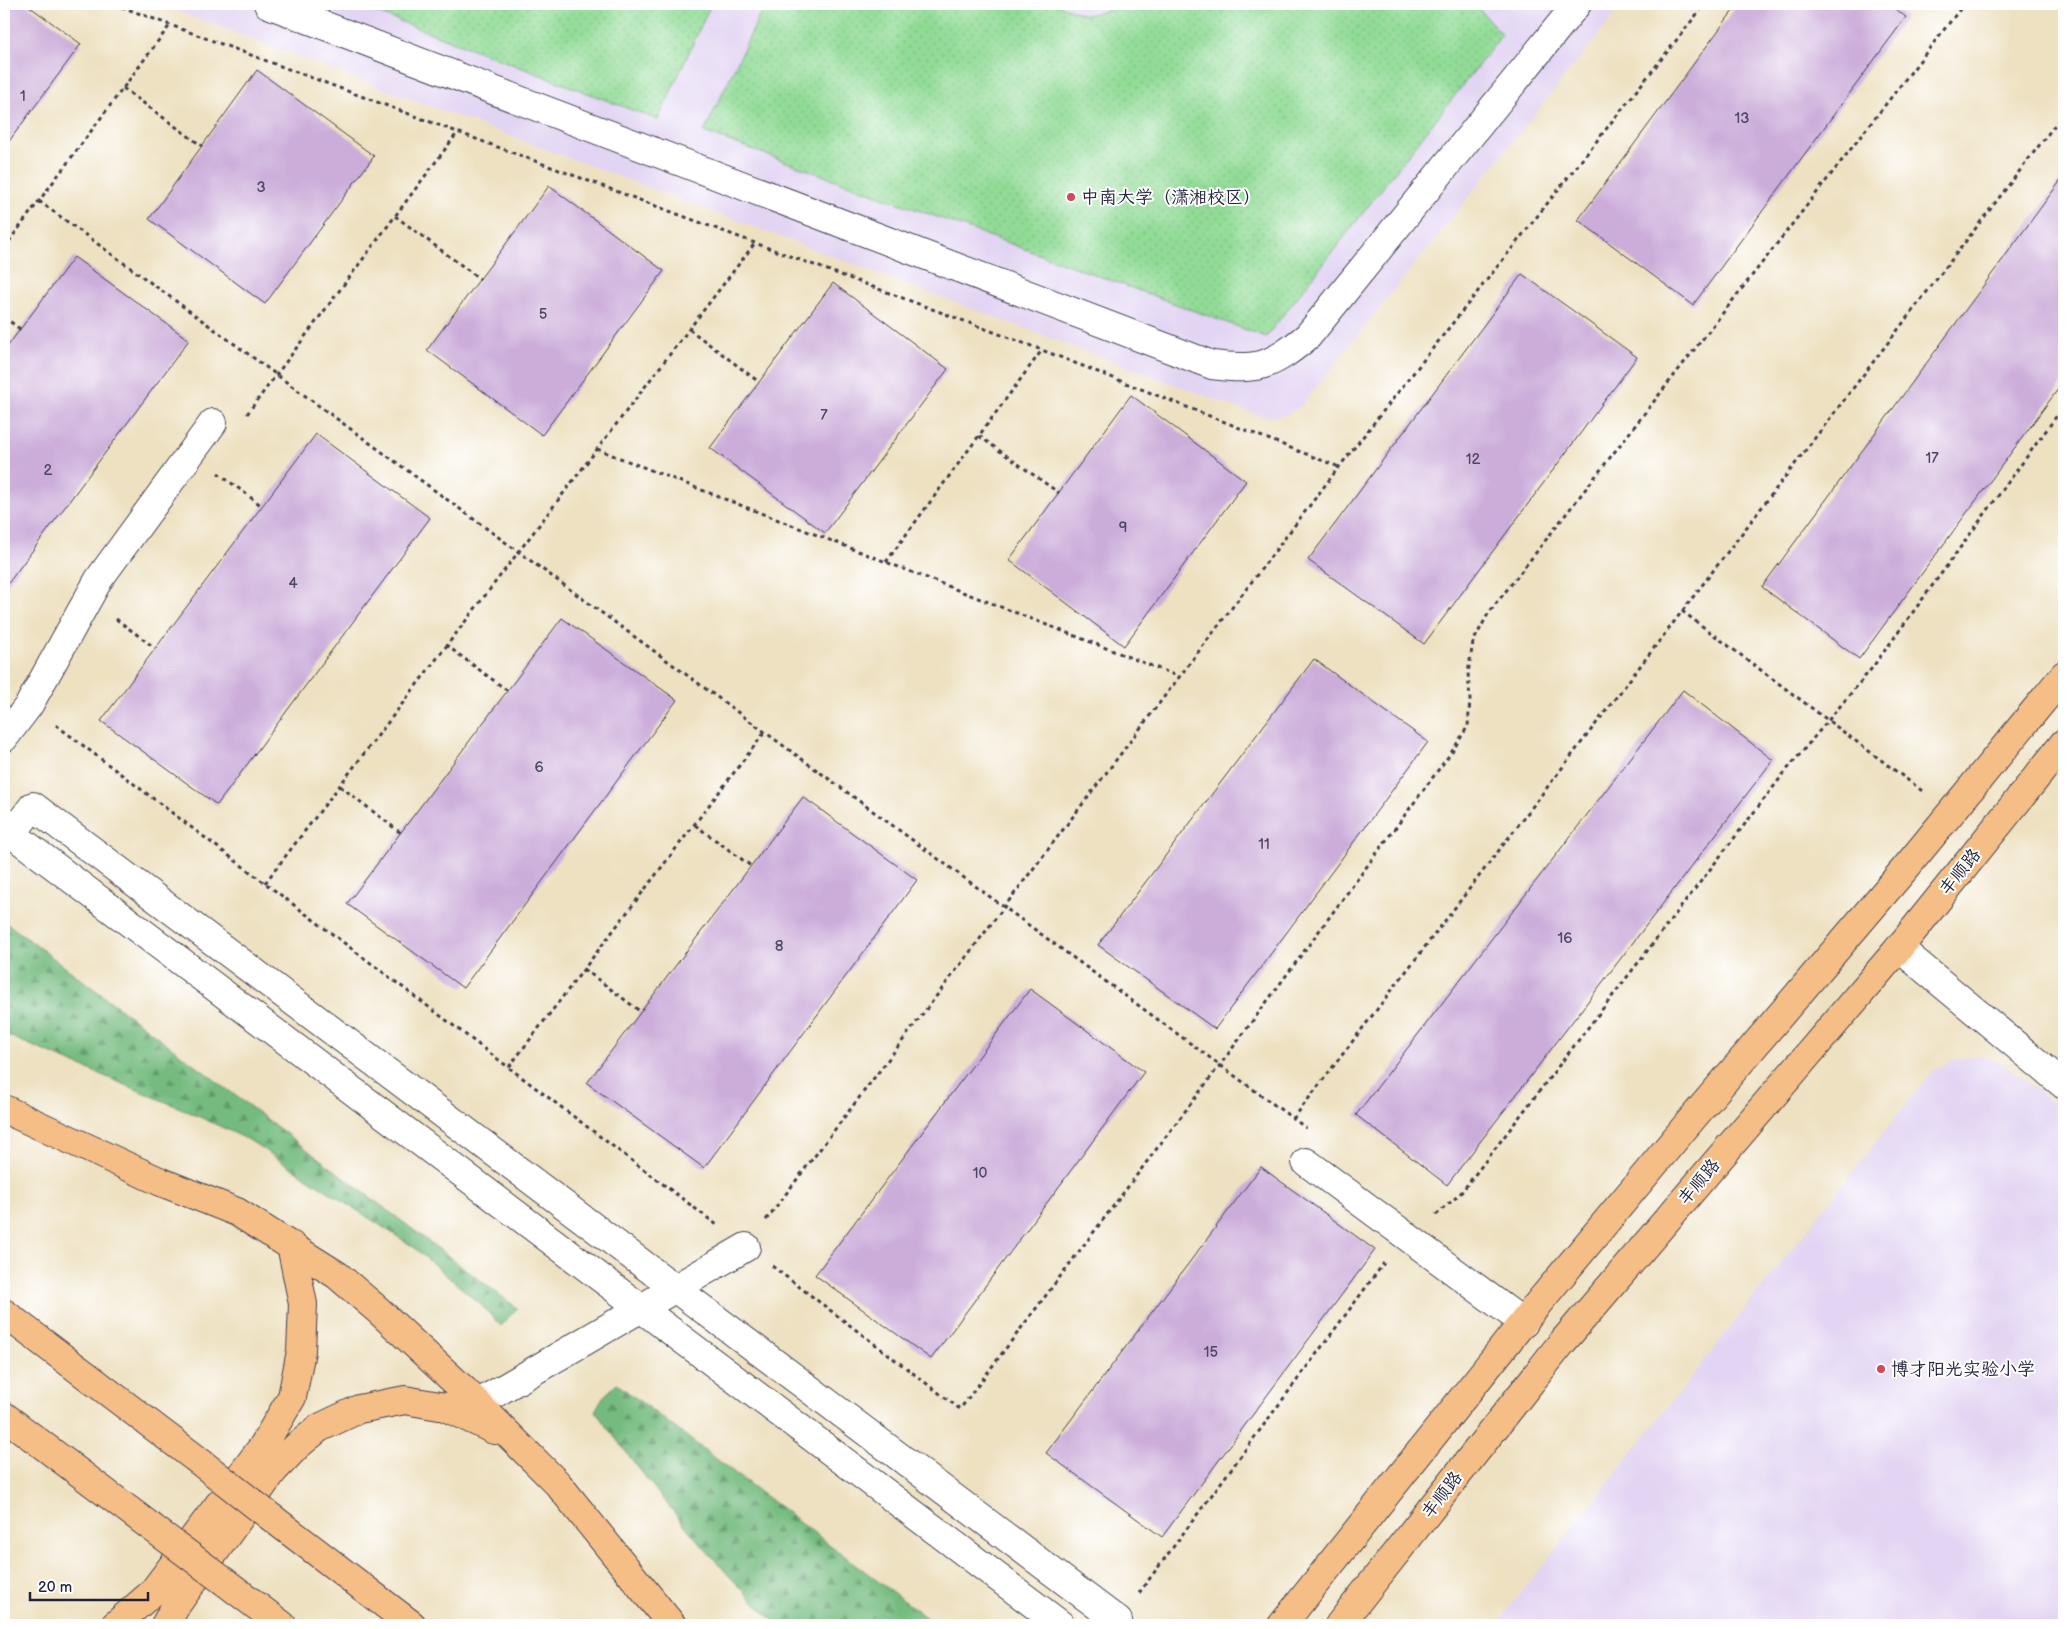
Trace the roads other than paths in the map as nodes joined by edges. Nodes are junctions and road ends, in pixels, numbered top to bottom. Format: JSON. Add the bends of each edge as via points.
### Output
{"nodes":[{"id":1,"x":268,"y":4,"type":"edge"},
{"id":2,"x":1577,"y":4,"type":"edge"},
{"id":3,"x":213,"y":423,"type":"dead end"},
{"id":4,"x":2064,"y":675,"type":"edge"},
{"id":5,"x":4,"y":738,"type":"edge"},
{"id":6,"x":2064,"y":744,"type":"edge"},
{"id":7,"x":1899,"y":948,"type":"junction"},
{"id":8,"x":2064,"y":1085,"type":"edge"},
{"id":9,"x":4,"y":1109,"type":"edge"},
{"id":10,"x":1306,"y":1162,"type":"dead end"},
{"id":11,"x":291,"y":1245,"type":"junction"},
{"id":12,"x":746,"y":1247,"type":"road end"},
{"id":13,"x":674,"y":1288,"type":"junction"},
{"id":14,"x":640,"y":1308,"type":"junction"},
{"id":15,"x":4,"y":1313,"type":"edge"},
{"id":16,"x":1524,"y":1322,"type":"junction"},
{"id":17,"x":477,"y":1404,"type":"junction"},
{"id":18,"x":4,"y":1416,"type":"edge"},
{"id":19,"x":522,"y":1449,"type":"junction"},
{"id":20,"x":1117,"y":1623,"type":"edge"},
{"id":21,"x":115,"y":1625,"type":"edge"},
{"id":22,"x":165,"y":1625,"type":"edge"},
{"id":23,"x":282,"y":1625,"type":"edge"},
{"id":24,"x":412,"y":1625,"type":"edge"},
{"id":25,"x":672,"y":1625,"type":"edge"},
{"id":26,"x":1061,"y":1625,"type":"edge"},
{"id":27,"x":1282,"y":1625,"type":"edge"},
{"id":28,"x":1339,"y":1625,"type":"edge"}],
"edges":[{"from":1,"to":2,"type":"street","via":[[1212,365],[1240,368],[1264,365],[1308,336]]},
{"from":3,"to":5,"type":"street","via":[[99,579],[29,705]]},
{"from":4,"to":16,"type":"main road"},
{"from":6,"to":7,"type":"main road","name":"丰顺路"},
{"from":7,"to":8,"type":"street"},
{"from":7,"to":28,"type":"main road","name":"丰顺路","via":[[1560,1345]]},
{"from":9,"to":11,"type":"main road","via":[[161,1182],[237,1212]]},
{"from":10,"to":16,"type":"street"},
{"from":11,"to":17,"type":"main road","via":[[337,1275],[379,1310]]},
{"from":11,"to":21,"type":"main road","via":[[303,1304],[301,1351],[292,1397],[263,1446],[152,1593]]},
{"from":12,"to":13,"type":"street"},
{"from":13,"to":14,"type":"street"},
{"from":13,"to":14,"type":"street","via":[[33,806],[12,834]]},
{"from":13,"to":20,"type":"street"},
{"from":14,"to":17,"type":"street"},
{"from":14,"to":26,"type":"street"},
{"from":15,"to":24,"type":"main road","bridge":true},
{"from":16,"to":27,"type":"main road"},
{"from":17,"to":19,"type":"main road"},
{"from":18,"to":23,"type":"main road","bridge":true},
{"from":19,"to":22,"type":"main road","via":[[488,1427],[445,1407],[405,1400],[359,1409],[319,1428],[296,1446],[274,1470]]},
{"from":19,"to":25,"type":"main road","via":[[558,1484]]}]}
